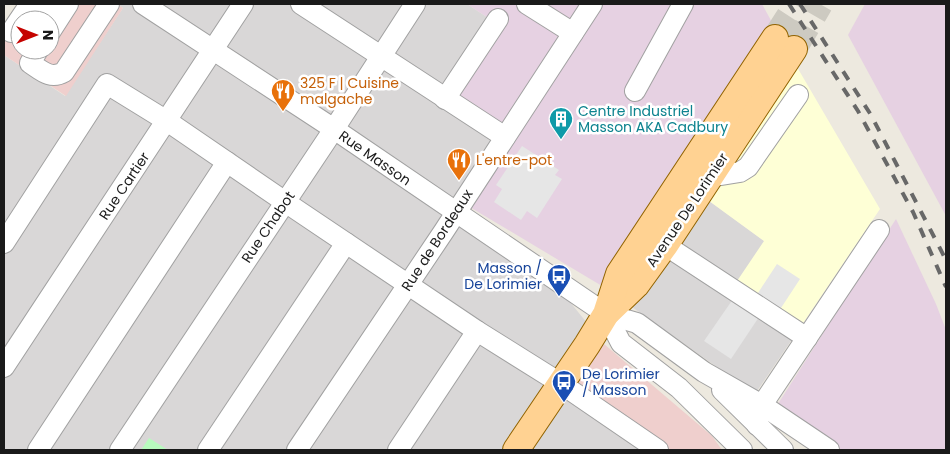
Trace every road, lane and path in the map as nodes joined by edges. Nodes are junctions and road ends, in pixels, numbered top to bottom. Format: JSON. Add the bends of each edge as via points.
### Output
{"nodes":[{"id":1,"x":109,"y":4,"type":"edge"},
{"id":2,"x":144,"y":4,"type":"edge"},
{"id":3,"x":242,"y":4,"type":"edge"},
{"id":4,"x":301,"y":4,"type":"edge"},
{"id":5,"x":415,"y":4,"type":"edge"},
{"id":6,"x":527,"y":4,"type":"edge"},
{"id":7,"x":592,"y":4,"type":"edge"},
{"id":8,"x":683,"y":4,"type":"edge"},
{"id":9,"x":325,"y":10,"type":"edge"},
{"id":10,"x":498,"y":19,"type":"dead end"},
{"id":11,"x":573,"y":32,"type":"junction"},
{"id":12,"x":213,"y":49,"type":"junction"},
{"id":13,"x":380,"y":56,"type":"junction"},
{"id":14,"x":32,"y":60,"type":"edge"},
{"id":15,"x":635,"y":91,"type":"dead end"},
{"id":16,"x":798,"y":95,"type":"dead end"},
{"id":17,"x":445,"y":99,"type":"junction"},
{"id":18,"x":167,"y":121,"type":"junction"},
{"id":19,"x":334,"y":129,"type":"junction"},
{"id":20,"x":505,"y":137,"type":"junction"},
{"id":21,"x":227,"y":162,"type":"junction"},
{"id":22,"x":709,"y":178,"type":"junction"},
{"id":23,"x":284,"y":202,"type":"junction"},
{"id":24,"x":455,"y":213,"type":"junction"},
{"id":25,"x":879,"y":230,"type":"dead end"},
{"id":26,"x":4,"y":243,"type":"edge"},
{"id":27,"x":346,"y":243,"type":"junction"},
{"id":28,"x":665,"y":245,"type":"junction"},
{"id":29,"x":409,"y":284,"type":"junction"},
{"id":30,"x":606,"y":314,"type":"junction"},
{"id":31,"x":477,"y":331,"type":"junction"},
{"id":32,"x":807,"y":338,"type":"junction"},
{"id":33,"x":4,"y":366,"type":"edge"},
{"id":34,"x":704,"y":372,"type":"junction"},
{"id":35,"x":560,"y":384,"type":"junction"},
{"id":36,"x":762,"y":405,"type":"junction"},
{"id":37,"x":757,"y":425,"type":"junction"},
{"id":38,"x":645,"y":447,"type":"edge"},
{"id":39,"x":735,"y":448,"type":"edge"},
{"id":40,"x":38,"y":450,"type":"edge"},
{"id":41,"x":120,"y":450,"type":"edge"},
{"id":42,"x":208,"y":450,"type":"edge"},
{"id":43,"x":297,"y":450,"type":"edge"},
{"id":44,"x":398,"y":450,"type":"edge"},
{"id":45,"x":516,"y":450,"type":"edge"},
{"id":46,"x":783,"y":450,"type":"edge"},
{"id":47,"x":829,"y":450,"type":"edge"}],
"edges":[{"from":1,"to":14,"type":"street","via":[[64,72],[52,76],[46,74],[30,63]]},
{"from":2,"to":12,"type":"street","name":"Rue Masson"},
{"from":3,"to":12,"type":"street","name":"Rue Cartier"},
{"from":4,"to":9,"type":"street"},
{"from":5,"to":13,"type":"street","name":"Rue Chabot"},
{"from":6,"to":11,"type":"street"},
{"from":7,"to":11,"type":"street","name":"Rue de Bordeaux"},
{"from":8,"to":15,"type":"street"},
{"from":9,"to":13,"type":"street"},
{"from":10,"to":17,"type":"street"},
{"from":11,"to":20,"type":"street","name":"Rue de Bordeaux"},
{"from":12,"to":18,"type":"street","name":"Rue Cartier"},
{"from":12,"to":19,"type":"street","name":"Rue Masson"},
{"from":13,"to":17,"type":"street"},
{"from":13,"to":19,"type":"street","name":"Rue Chabot"},
{"from":16,"to":22,"type":"street","via":[[748,167],[740,172]]},
{"from":17,"to":20,"type":"street"},
{"from":18,"to":21,"type":"street"},
{"from":18,"to":26,"type":"street","via":[[107,84]]},
{"from":18,"to":33,"type":"street","name":"Rue Cartier"},
{"from":19,"to":23,"type":"street","name":"Rue Chabot"},
{"from":19,"to":24,"type":"street","name":"Rue Masson"},
{"from":20,"to":24,"type":"street","name":"Rue de Bordeaux"},
{"from":21,"to":23,"type":"street"},
{"from":21,"to":40,"type":"street"},
{"from":22,"to":28,"type":"main road","name":"Avenue De Lorimier"},
{"from":22,"to":30,"type":"main road","name":"Avenue De Lorimier","via":[[784,44],[619,274]]},
{"from":23,"to":27,"type":"street"},
{"from":23,"to":41,"type":"street","name":"Rue Chabot"},
{"from":24,"to":29,"type":"street","name":"Rue de Bordeaux"},
{"from":24,"to":30,"type":"street","name":"Rue Masson"},
{"from":25,"to":32,"type":"street"},
{"from":27,"to":29,"type":"street"},
{"from":27,"to":42,"type":"street"},
{"from":28,"to":30,"type":"main road","name":"Avenue De Lorimier","via":[[636,285]]},
{"from":28,"to":32,"type":"street"},
{"from":29,"to":31,"type":"street"},
{"from":29,"to":43,"type":"street","name":"Rue de Bordeaux"},
{"from":30,"to":34,"type":"street","name":"Rue Masson","via":[[637,323]]},
{"from":30,"to":35,"type":"main road","name":"Avenue De Lorimier"},
{"from":30,"to":39,"type":"street","via":[[620,343],[679,388]]},
{"from":31,"to":35,"type":"street"},
{"from":31,"to":44,"type":"street"},
{"from":32,"to":36,"type":"street"},
{"from":34,"to":36,"type":"street","name":"Rue Masson"},
{"from":34,"to":37,"type":"street","name":"Rue Masson"},
{"from":35,"to":38,"type":"street"},
{"from":35,"to":45,"type":"main road","name":"Avenue De Lorimier"},
{"from":36,"to":37,"type":"street"},
{"from":36,"to":47,"type":"street","name":"Rue Masson"},
{"from":37,"to":46,"type":"street","name":"Rue Masson"}]}
